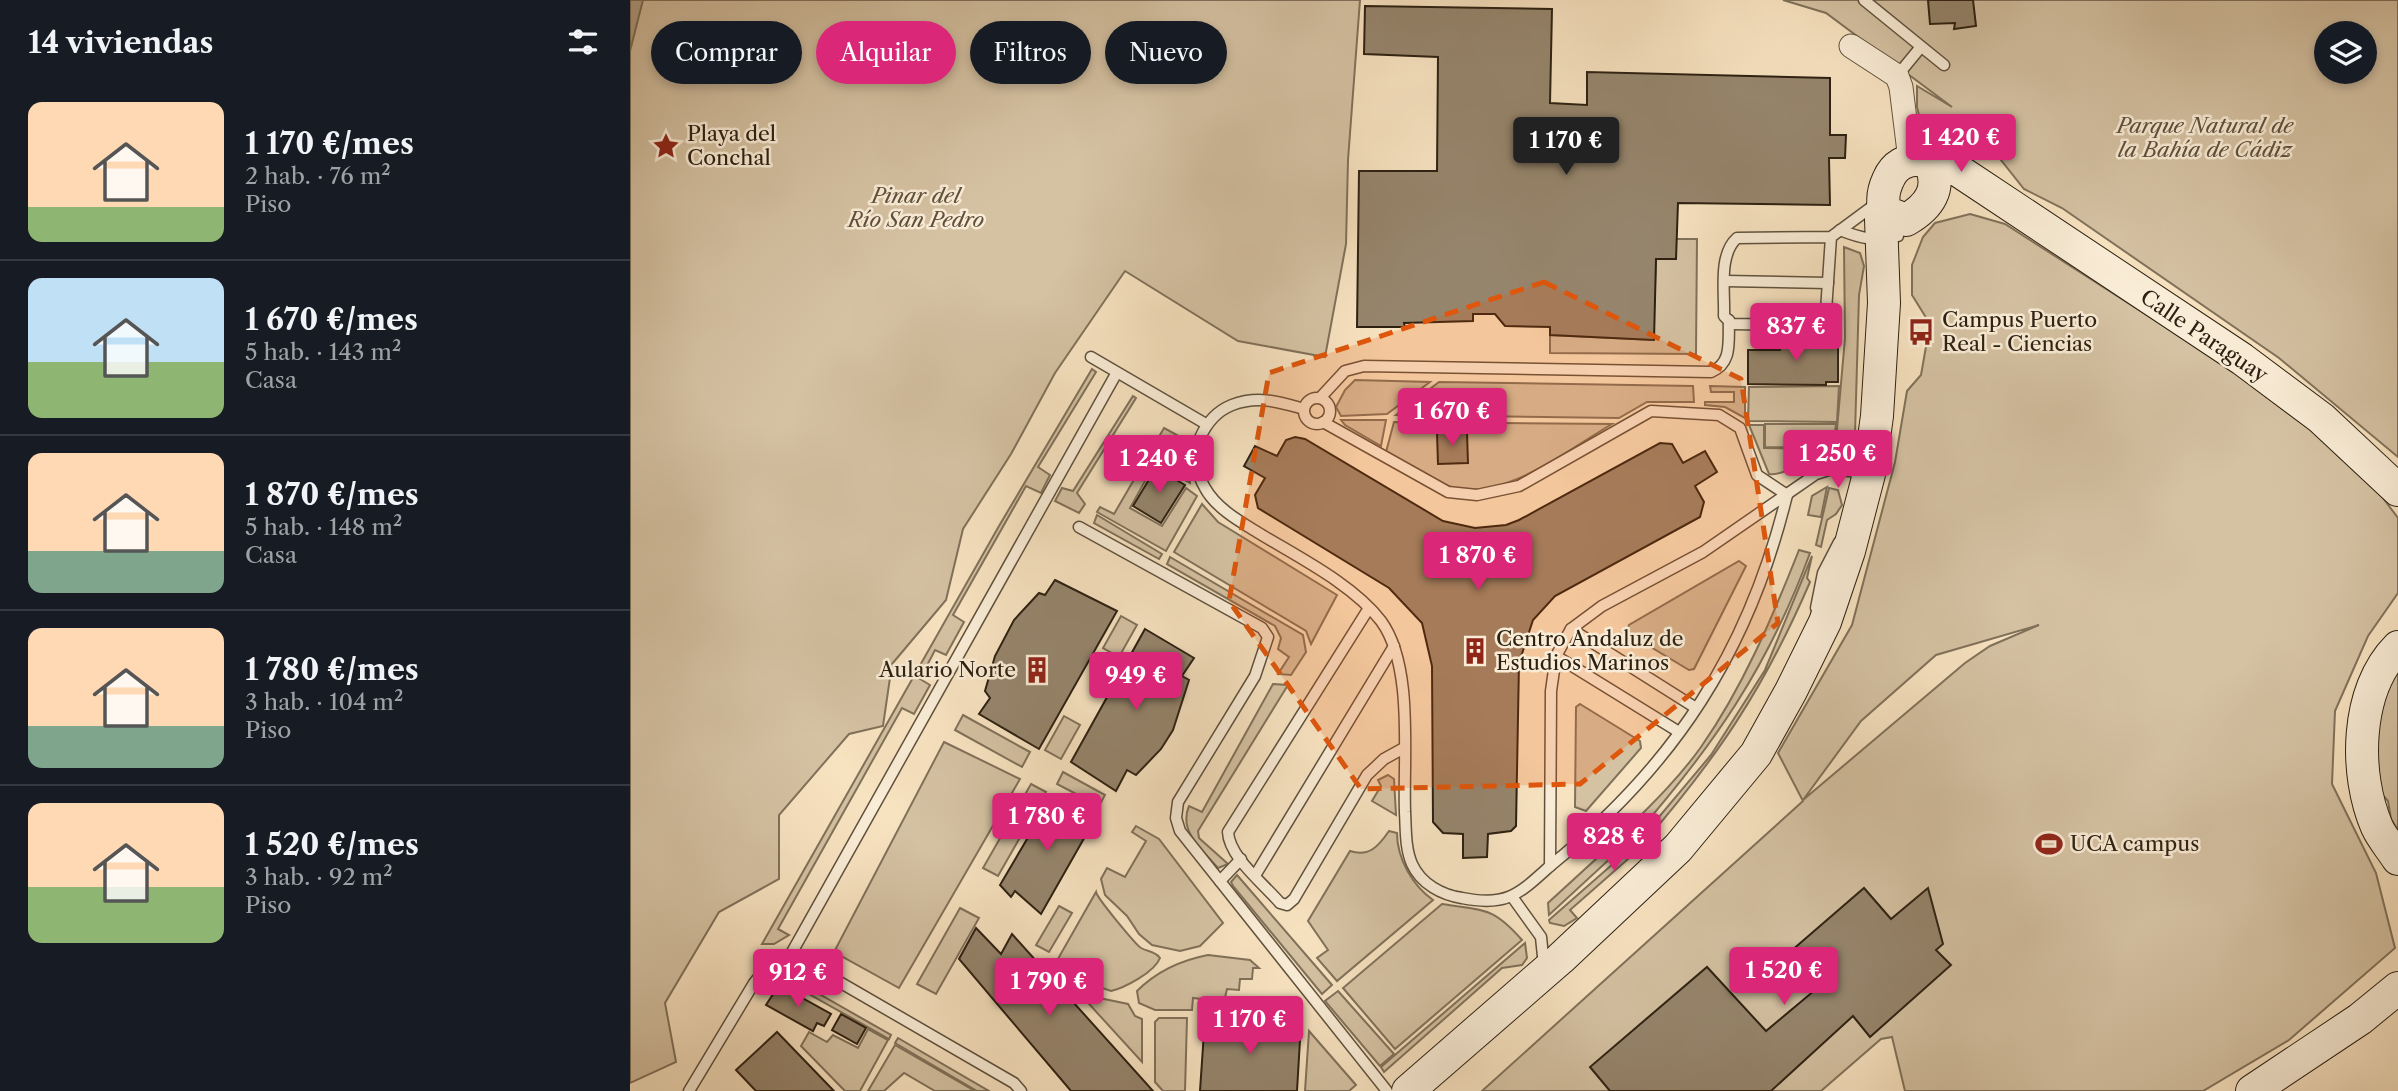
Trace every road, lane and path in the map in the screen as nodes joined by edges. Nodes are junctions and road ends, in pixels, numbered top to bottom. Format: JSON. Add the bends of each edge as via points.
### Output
{"nodes":[{"id":1,"x":1864,"y":0,"type":"edge"},
{"id":2,"x":1851,"y":46,"type":"dead end"},
{"id":3,"x":1920,"y":48,"type":"junction"},
{"id":4,"x":1944,"y":65,"type":"dead end"},
{"id":5,"x":1897,"y":76,"type":"junction"},
{"id":6,"x":1919,"y":161,"type":"junction"},
{"id":7,"x":1933,"y":198,"type":"junction"},
{"id":8,"x":1998,"y":198,"type":"junction"},
{"id":9,"x":1890,"y":221,"type":"junction"},
{"id":10,"x":1835,"y":233,"type":"junction"},
{"id":11,"x":1725,"y":281,"type":"junction"},
{"id":12,"x":1828,"y":283,"type":"junction"},
{"id":13,"x":1883,"y":311,"type":"junction"},
{"id":14,"x":1728,"y":320,"type":"junction"},
{"id":15,"x":1091,"y":357,"type":"dead end"},
{"id":16,"x":1116,"y":374,"type":"junction"},
{"id":17,"x":1320,"y":398,"type":"junction"},
{"id":18,"x":1878,"y":404,"type":"junction"},
{"id":19,"x":1304,"y":409,"type":"junction"},
{"id":20,"x":1324,"y":422,"type":"junction"},
{"id":21,"x":1206,"y":424,"type":"junction"},
{"id":22,"x":1869,"y":474,"type":"junction"},
{"id":23,"x":2398,"y":490,"type":"edge"},
{"id":24,"x":1787,"y":495,"type":"junction"},
{"id":25,"x":1080,"y":527,"type":"dead end"},
{"id":26,"x":1369,"y":608,"type":"junction"},
{"id":27,"x":1571,"y":629,"type":"junction"},
{"id":28,"x":1394,"y":646,"type":"junction"},
{"id":29,"x":2398,"y":648,"type":"edge"},
{"id":30,"x":1556,"y":656,"type":"junction"},
{"id":31,"x":1696,"y":708,"type":"junction"},
{"id":32,"x":1679,"y":732,"type":"junction"},
{"id":33,"x":1404,"y":748,"type":"junction"},
{"id":34,"x":1241,"y":859,"type":"junction"},
{"id":35,"x":2398,"y":859,"type":"edge"},
{"id":36,"x":1550,"y":866,"type":"junction"},
{"id":37,"x":1256,"y":874,"type":"junction"},
{"id":38,"x":1220,"y":881,"type":"junction"},
{"id":39,"x":1513,"y":898,"type":"junction"},
{"id":40,"x":1541,"y":937,"type":"junction"},
{"id":41,"x":1576,"y":944,"type":"junction"},
{"id":42,"x":791,"y":954,"type":"junction"},
{"id":43,"x":1543,"y":974,"type":"junction"},
{"id":44,"x":2397,"y":987,"type":"edge"},
{"id":45,"x":688,"y":1091,"type":"edge"},
{"id":46,"x":1021,"y":1091,"type":"edge"},
{"id":47,"x":1387,"y":1091,"type":"edge"},
{"id":48,"x":1408,"y":1091,"type":"edge"},
{"id":49,"x":2252,"y":1091,"type":"edge"}],
"edges":[{"from":1,"to":3,"type":"lane"},
{"from":2,"to":5,"type":"street"},
{"from":3,"to":4,"type":"lane"},
{"from":3,"to":5,"type":"lane"},
{"from":5,"to":6,"type":"street"},
{"from":6,"to":7,"type":"street","via":[[1935,174]]},
{"from":6,"to":8,"type":"street","name":"Calle Paraguay","via":[[1942,163]]},
{"from":6,"to":9,"type":"street","via":[[1890,174]]},
{"from":7,"to":8,"type":"street","via":[[1964,194]]},
{"from":7,"to":9,"type":"street","via":[[1923,209]]},
{"from":8,"to":23,"type":"street","name":"Calle Paraguay","via":[[2242,359],[2331,426]]},
{"from":9,"to":10,"type":"lane"},
{"from":9,"to":10,"type":"lane","via":[[1860,238]]},
{"from":9,"to":13,"type":"street"},
{"from":10,"to":11,"type":"lane","via":[[1737,238],[1727,250]]},
{"from":10,"to":12,"type":"lane"},
{"from":11,"to":12,"type":"lane"},
{"from":11,"to":14,"type":"lane","via":[[1724,316]]},
{"from":12,"to":14,"type":"lane","via":[[1822,320],[1802,325],[1732,324]]},
{"from":13,"to":18,"type":"street"},
{"from":13,"to":18,"type":"lane","via":[[1892,334],[1893,356]]},
{"from":14,"to":17,"type":"lane","via":[[1727,359],[1711,372],[1364,366],[1345,371]]},
{"from":15,"to":16,"type":"lane"},
{"from":16,"to":21,"type":"lane"},
{"from":16,"to":42,"type":"lane"},
{"from":17,"to":19,"type":"lane","via":[[1311,399]]},
{"from":17,"to":20,"type":"lane","via":[[1329,407]]},
{"from":18,"to":22,"type":"street"},
{"from":19,"to":20,"type":"lane","via":[[1312,423]]},
{"from":19,"to":21,"type":"lane","via":[[1258,398],[1223,409]]},
{"from":20,"to":24,"type":"lane","via":[[1448,492],[1477,495],[1519,486],[1651,411],[1719,415],[1740,428],[1757,475]]},
{"from":21,"to":26,"type":"lane","via":[[1196,456],[1205,489],[1222,508]]},
{"from":22,"to":24,"type":"lane","via":[[1832,469],[1816,474]]},
{"from":22,"to":41,"type":"street","via":[[1859,518],[1814,645],[1756,754],[1678,848]]},
{"from":24,"to":27,"type":"lane","via":[[1703,552],[1602,606]]},
{"from":24,"to":31,"type":"lane","via":[[1773,552],[1744,626]]},
{"from":25,"to":38,"type":"lane","via":[[1262,628],[1268,637],[1255,676],[1178,802],[1180,831]]},
{"from":26,"to":28,"type":"lane"},
{"from":26,"to":34,"type":"lane","via":[[1233,822],[1229,842]]},
{"from":27,"to":30,"type":"lane"},
{"from":27,"to":31,"type":"lane"},
{"from":28,"to":33,"type":"lane","via":[[1403,676]]},
{"from":28,"to":37,"type":"lane"},
{"from":29,"to":35,"type":"street","via":[[2377,678],[2369,703],[2362,771],[2378,829]]},
{"from":30,"to":32,"type":"lane"},
{"from":30,"to":36,"type":"lane","via":[[1550,691]]},
{"from":31,"to":32,"type":"lane"},
{"from":32,"to":36,"type":"lane","via":[[1640,785]]},
{"from":33,"to":37,"type":"lane","via":[[1367,775],[1287,905],[1280,903]]},
{"from":33,"to":39,"type":"lane","via":[[1406,835],[1417,873],[1445,895],[1470,900]]},
{"from":34,"to":37,"type":"lane"},
{"from":34,"to":38,"type":"lane"},
{"from":36,"to":39,"type":"lane"},
{"from":38,"to":47,"type":"lane"},
{"from":39,"to":40,"type":"lane"},
{"from":40,"to":41,"type":"lane"},
{"from":40,"to":43,"type":"lane"},
{"from":41,"to":43,"type":"street"},
{"from":42,"to":45,"type":"lane","via":[[770,964],[754,983]]},
{"from":42,"to":46,"type":"lane"},
{"from":43,"to":48,"type":"street"},
{"from":44,"to":49,"type":"street","via":[[2351,1026]]}]}
